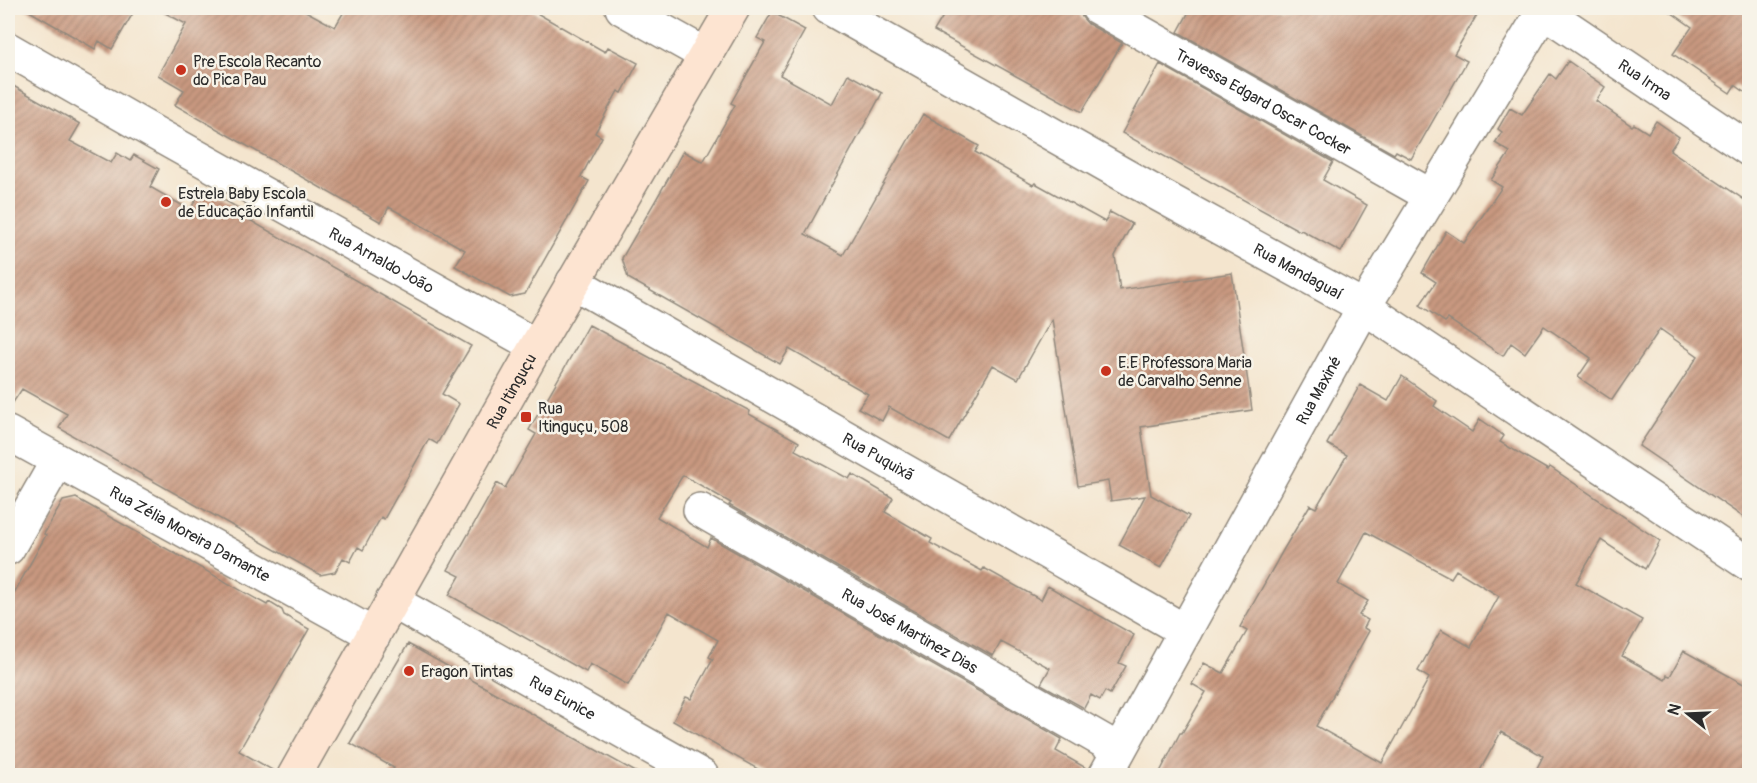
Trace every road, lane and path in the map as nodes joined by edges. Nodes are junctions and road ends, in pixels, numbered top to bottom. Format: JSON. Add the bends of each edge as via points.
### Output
{"nodes":[{"id":1,"x":622,"y":8,"type":"edge"},
{"id":2,"x":733,"y":8,"type":"edge"},
{"id":3,"x":829,"y":8,"type":"edge"},
{"id":4,"x":1098,"y":8,"type":"edge"},
{"id":5,"x":1541,"y":9,"type":"edge"},
{"id":6,"x":8,"y":48,"type":"edge"},
{"id":7,"x":706,"y":55,"type":"junction"},
{"id":8,"x":1749,"y":150,"type":"edge"},
{"id":9,"x":1431,"y":196,"type":"junction"},
{"id":10,"x":573,"y":282,"type":"junction"},
{"id":11,"x":1364,"y":307,"type":"junction"},
{"id":12,"x":536,"y":346,"type":"junction"},
{"id":13,"x":8,"y":433,"type":"edge"},
{"id":14,"x":57,"y":462,"type":"junction"},
{"id":15,"x":699,"y":510,"type":"dead end"},
{"id":16,"x":8,"y":548,"type":"edge"},
{"id":17,"x":1749,"y":565,"type":"edge"},
{"id":18,"x":392,"y":601,"type":"junction"},
{"id":19,"x":1185,"y":631,"type":"junction"},
{"id":20,"x":374,"y":635,"type":"junction"},
{"id":21,"x":1112,"y":763,"type":"edge"},
{"id":22,"x":294,"y":776,"type":"edge"},
{"id":23,"x":702,"y":776,"type":"edge"}],
"edges":[{"from":1,"to":7,"type":"street"},
{"from":2,"to":7,"type":"main road","name":"Rua Itinguçu"},
{"from":3,"to":11,"type":"street","name":"Rua Mandaguaí"},
{"from":4,"to":9,"type":"street","name":"Travessa Edgard Oscar Cocker"},
{"from":5,"to":8,"type":"street","name":"Rua Irma"},
{"from":5,"to":9,"type":"street","name":"Rua Maxiné"},
{"from":6,"to":12,"type":"street","name":"Rua Arnaldo João"},
{"from":7,"to":10,"type":"main road","name":"Rua Itinguçu"},
{"from":9,"to":11,"type":"street","name":"Rua Maxiné"},
{"from":10,"to":12,"type":"main road","name":"Rua Itinguçu"},
{"from":10,"to":19,"type":"street","name":"Rua Puquixã"},
{"from":11,"to":17,"type":"street","name":"Rua Mandaguaí"},
{"from":11,"to":19,"type":"street","name":"Rua Maxiné"},
{"from":12,"to":18,"type":"main road","name":"Rua Itinguçu"},
{"from":13,"to":14,"type":"street","name":"Rua Zélia Moreira Damante"},
{"from":14,"to":16,"type":"street"},
{"from":14,"to":20,"type":"street","name":"Rua Zélia Moreira Damante"},
{"from":15,"to":21,"type":"street","name":"Rua José Martinez Dias"},
{"from":18,"to":20,"type":"main road","name":"Rua Itinguçu"},
{"from":18,"to":23,"type":"street","name":"Rua Eunice"},
{"from":19,"to":21,"type":"street","name":"Rua Maxiné"},
{"from":20,"to":22,"type":"main road","name":"Rua Itinguçu"}]}
